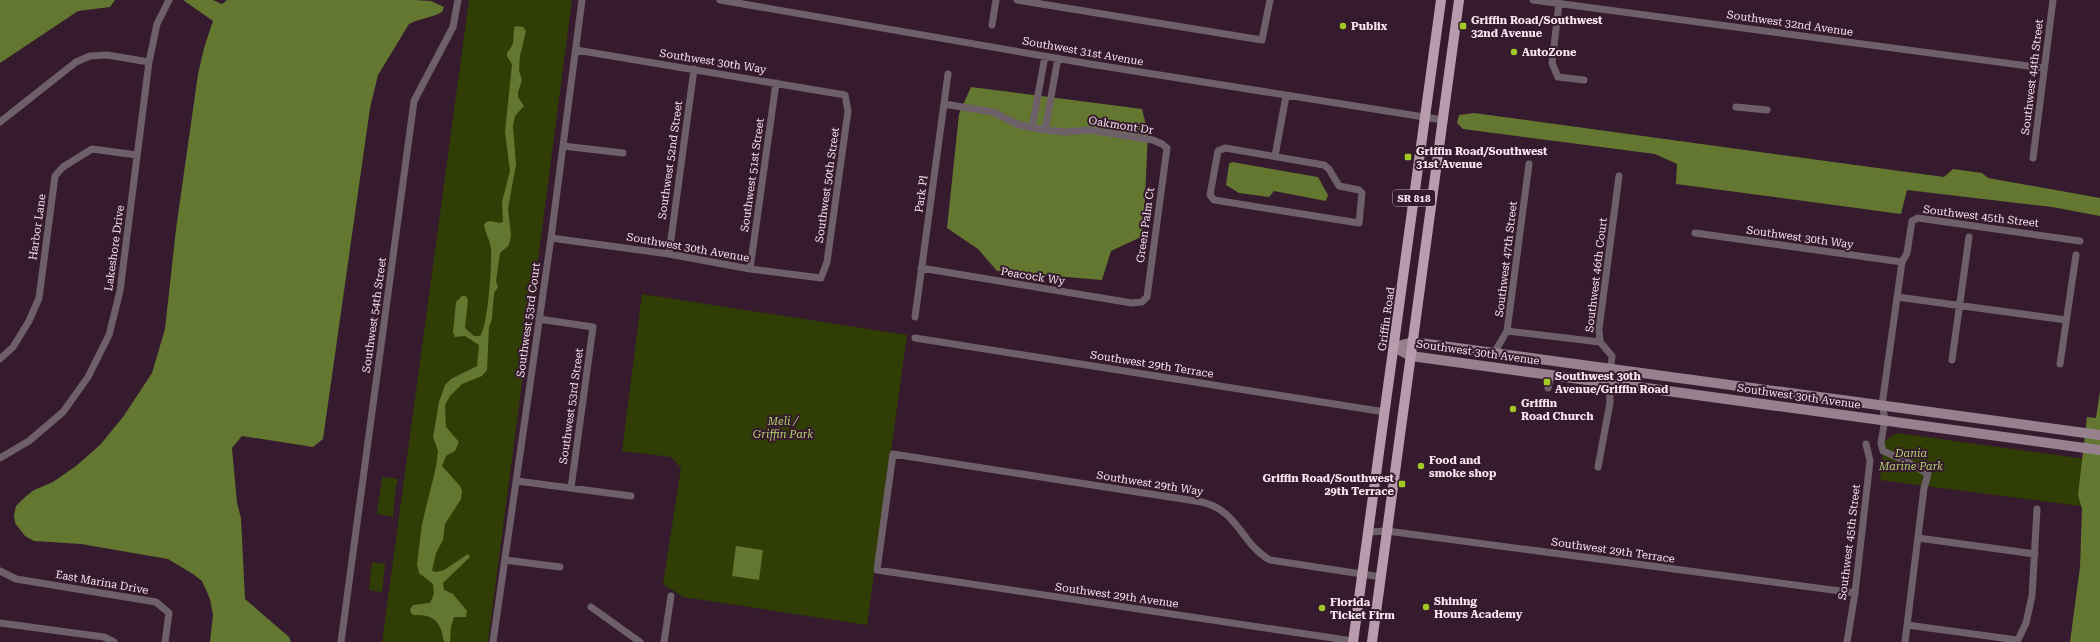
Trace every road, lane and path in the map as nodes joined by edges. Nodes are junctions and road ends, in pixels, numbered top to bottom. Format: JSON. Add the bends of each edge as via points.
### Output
{"nodes":[{"id":1,"x":169,"y":0,"type":"edge"},
{"id":2,"x":458,"y":0,"type":"edge"},
{"id":3,"x":582,"y":0,"type":"edge"},
{"id":4,"x":720,"y":0,"type":"edge"},
{"id":5,"x":996,"y":0,"type":"edge"},
{"id":6,"x":1017,"y":0,"type":"edge"},
{"id":7,"x":1270,"y":0,"type":"edge"},
{"id":8,"x":1441,"y":0,"type":"edge"},
{"id":9,"x":1459,"y":0,"type":"edge"},
{"id":10,"x":1533,"y":0,"type":"edge"},
{"id":11,"x":2053,"y":0,"type":"edge"},
{"id":12,"x":1559,"y":3,"type":"junction"},
{"id":13,"x":992,"y":25,"type":"dead end"},
{"id":14,"x":576,"y":50,"type":"junction"},
{"id":15,"x":1045,"y":56,"type":"junction"},
{"id":16,"x":1058,"y":58,"type":"junction"},
{"id":17,"x":149,"y":62,"type":"junction"},
{"id":18,"x":2043,"y":68,"type":"junction"},
{"id":19,"x":694,"y":69,"type":"junction"},
{"id":20,"x":948,"y":74,"type":"dead end"},
{"id":21,"x":1584,"y":80,"type":"dead end"},
{"id":22,"x":776,"y":83,"type":"junction"},
{"id":23,"x":845,"y":96,"type":"joint"},
{"id":24,"x":1286,"y":96,"type":"junction"},
{"id":25,"x":944,"y":104,"type":"junction"},
{"id":26,"x":1736,"y":107,"type":"dead end"},
{"id":27,"x":1767,"y":110,"type":"dead end"},
{"id":28,"x":1425,"y":118,"type":"junction"},
{"id":29,"x":1443,"y":120,"type":"junction"},
{"id":30,"x":0,"y":122,"type":"edge"},
{"id":31,"x":1032,"y":128,"type":"junction"},
{"id":32,"x":1045,"y":130,"type":"junction"},
{"id":33,"x":563,"y":146,"type":"junction"},
{"id":34,"x":1167,"y":148,"type":"joint"},
{"id":35,"x":623,"y":153,"type":"dead end"},
{"id":36,"x":137,"y":155,"type":"junction"},
{"id":37,"x":1275,"y":156,"type":"junction"},
{"id":38,"x":2033,"y":158,"type":"dead end"},
{"id":39,"x":1529,"y":164,"type":"dead end"},
{"id":40,"x":1619,"y":176,"type":"dead end"},
{"id":41,"x":1695,"y":233,"type":"dead end"},
{"id":42,"x":1969,"y":237,"type":"dead end"},
{"id":43,"x":551,"y":238,"type":"junction"},
{"id":44,"x":2080,"y":241,"type":"dead end"},
{"id":45,"x":669,"y":254,"type":"junction"},
{"id":46,"x":2076,"y":255,"type":"dead end"},
{"id":47,"x":1902,"y":262,"type":"junction"},
{"id":48,"x":921,"y":268,"type":"junction"},
{"id":49,"x":750,"y":269,"type":"junction"},
{"id":50,"x":821,"y":278,"type":"joint"},
{"id":51,"x":1897,"y":297,"type":"junction"},
{"id":52,"x":1142,"y":302,"type":"joint"},
{"id":53,"x":1959,"y":306,"type":"junction"},
{"id":54,"x":915,"y":317,"type":"dead end"},
{"id":55,"x":539,"y":319,"type":"junction"},
{"id":56,"x":2066,"y":320,"type":"junction"},
{"id":57,"x":1507,"y":331,"type":"junction"},
{"id":58,"x":915,"y":338,"type":"dead end"},
{"id":59,"x":1413,"y":342,"type":"junction"},
{"id":60,"x":1600,"y":342,"type":"junction"},
{"id":61,"x":1394,"y":347,"type":"junction"},
{"id":62,"x":1494,"y":353,"type":"junction"},
{"id":63,"x":1412,"y":356,"type":"junction"},
{"id":64,"x":0,"y":359,"type":"edge"},
{"id":65,"x":1952,"y":360,"type":"dead end"},
{"id":66,"x":2060,"y":364,"type":"dead end"},
{"id":67,"x":1611,"y":369,"type":"junction"},
{"id":68,"x":1551,"y":375,"type":"junction"},
{"id":69,"x":1609,"y":382,"type":"junction"},
{"id":70,"x":1548,"y":388,"type":"dead end"},
{"id":71,"x":1882,"y":405,"type":"junction"},
{"id":72,"x":1385,"y":412,"type":"junction"},
{"id":73,"x":1885,"y":420,"type":"junction"},
{"id":74,"x":2100,"y":435,"type":"edge"},
{"id":75,"x":1866,"y":444,"type":"dead end"},
{"id":76,"x":2100,"y":450,"type":"edge"},
{"id":77,"x":893,"y":454,"type":"joint"},
{"id":78,"x":0,"y":458,"type":"edge"},
{"id":79,"x":1598,"y":467,"type":"dead end"},
{"id":80,"x":517,"y":481,"type":"junction"},
{"id":81,"x":572,"y":488,"type":"junction"},
{"id":82,"x":631,"y":496,"type":"dead end"},
{"id":83,"x":2037,"y":509,"type":"dead end"},
{"id":84,"x":1387,"y":531,"type":"junction"},
{"id":85,"x":1368,"y":532,"type":"junction"},
{"id":86,"x":1918,"y":538,"type":"junction"},
{"id":87,"x":2035,"y":554,"type":"junction"},
{"id":88,"x":505,"y":560,"type":"junction"},
{"id":89,"x":560,"y":567,"type":"dead end"},
{"id":90,"x":0,"y":571,"type":"edge"},
{"id":91,"x":1362,"y":574,"type":"junction"},
{"id":92,"x":1381,"y":577,"type":"junction"},
{"id":93,"x":1855,"y":593,"type":"junction"},
{"id":94,"x":671,"y":596,"type":"dead end"},
{"id":95,"x":590,"y":607,"type":"dead end"},
{"id":96,"x":0,"y":623,"type":"edge"},
{"id":97,"x":1907,"y":625,"type":"junction"},
{"id":98,"x":1353,"y":641,"type":"edge"},
{"id":99,"x":2017,"y":641,"type":"edge"},
{"id":100,"x":114,"y":642,"type":"edge"},
{"id":101,"x":165,"y":642,"type":"edge"},
{"id":102,"x":342,"y":642,"type":"edge"},
{"id":103,"x":493,"y":642,"type":"edge"},
{"id":104,"x":640,"y":642,"type":"edge"},
{"id":105,"x":664,"y":642,"type":"edge"},
{"id":106,"x":1372,"y":642,"type":"edge"},
{"id":107,"x":1848,"y":642,"type":"edge"},
{"id":108,"x":1905,"y":642,"type":"edge"}],
"edges":[{"from":1,"to":17,"type":"street","name":"Lakeshore Drive","via":[[158,24]]},
{"from":2,"to":102,"type":"street","name":"Southwest 54th Street","via":[[453,26],[414,101]]},
{"from":3,"to":14,"type":"street","name":"Southwest 53rd Court"},
{"from":4,"to":15,"type":"street","name":"Southwest 31st Avenue"},
{"from":5,"to":13,"type":"street"},
{"from":6,"to":7,"type":"street","via":[[1262,40]]},
{"from":8,"to":28,"type":"main road","name":"Griffin Road","number":"SR 818"},
{"from":9,"to":29,"type":"main road","number":"SR 818"},
{"from":10,"to":12,"type":"street","name":"Southwest 32nd Avenue"},
{"from":11,"to":18,"type":"street","name":"Southwest 44th Street"},
{"from":12,"to":18,"type":"street","name":"Southwest 32nd Avenue"},
{"from":12,"to":21,"type":"street","via":[[1552,63],[1558,76]]},
{"from":14,"to":19,"type":"street","name":"Southwest 30th Way"},
{"from":14,"to":33,"type":"street","name":"Southwest 53rd Court"},
{"from":15,"to":16,"type":"street","name":"Southwest 31st Avenue"},
{"from":15,"to":31,"type":"street"},
{"from":16,"to":24,"type":"street","name":"Southwest 31st Avenue"},
{"from":16,"to":32,"type":"street"},
{"from":17,"to":30,"type":"street","via":[[108,55],[90,56],[76,62]]},
{"from":17,"to":36,"type":"street","name":"Lakeshore Drive"},
{"from":18,"to":38,"type":"street","name":"Southwest 44th Street"},
{"from":19,"to":22,"type":"street","name":"Southwest 30th Way"},
{"from":19,"to":45,"type":"street","name":"Southwest 52nd Street"},
{"from":20,"to":25,"type":"street","name":"Park Pl"},
{"from":22,"to":23,"type":"street","name":"Southwest 30th Way"},
{"from":22,"to":49,"type":"street","name":"Southwest 51st Street"},
{"from":23,"to":50,"type":"street","name":"Southwest 50th Street","via":[[848,111],[827,262]]},
{"from":24,"to":28,"type":"street","name":"Southwest 31st Avenue"},
{"from":24,"to":37,"type":"street"},
{"from":25,"to":31,"type":"street","via":[[993,112],[1019,125]]},
{"from":25,"to":48,"type":"street","name":"Park Pl"},
{"from":26,"to":27,"type":"street"},
{"from":28,"to":29,"type":"street","name":"Southwest 31st Avenue"},
{"from":28,"to":61,"type":"main road","name":"Griffin Road","number":"SR 818"},
{"from":29,"to":59,"type":"main road","number":"SR 818"},
{"from":31,"to":32,"type":"street","name":"Oakmont Dr"},
{"from":32,"to":34,"type":"street","name":"Oakmont Dr","via":[[1090,130],[1153,140]]},
{"from":33,"to":35,"type":"street"},
{"from":33,"to":43,"type":"street","name":"Southwest 53rd Court"},
{"from":34,"to":52,"type":"street","name":"Green Palm Ct","via":[[1147,297]]},
{"from":36,"to":64,"type":"street","name":"Harbor Lane","via":[[92,149],[63,167],[55,176],[39,298],[13,347]]},
{"from":36,"to":78,"type":"street","name":"Lakeshore Drive","via":[[120,291],[109,335],[88,377],[63,412],[29,441]]},
{"from":37,"to":37,"type":"street","via":[[1324,165],[1339,186],[1359,190],[1362,193],[1359,223],[1214,200],[1210,195],[1218,151],[1225,148]]},
{"from":39,"to":57,"type":"street","name":"Southwest 47th Street"},
{"from":40,"to":60,"type":"street","name":"Southwest 46th Court","via":[[1599,329]]},
{"from":41,"to":47,"type":"street","name":"Southwest 30th Way"},
{"from":42,"to":53,"type":"street"},
{"from":43,"to":45,"type":"street","name":"Southwest 30th Avenue"},
{"from":43,"to":55,"type":"street","name":"Southwest 53rd Court"},
{"from":44,"to":47,"type":"street","name":"Southwest 45th Street","via":[[1918,218],[1912,221],[1907,252]]},
{"from":45,"to":49,"type":"street","name":"Southwest 30th Avenue"},
{"from":46,"to":56,"type":"street"},
{"from":47,"to":51,"type":"street","name":"Southwest 45th Street"},
{"from":48,"to":52,"type":"street","name":"Peacock Wy","via":[[1132,303]]},
{"from":48,"to":54,"type":"street","name":"Park Pl"},
{"from":49,"to":50,"type":"street","name":"Southwest 30th Avenue"},
{"from":51,"to":53,"type":"street"},
{"from":51,"to":71,"type":"street","name":"Southwest 45th Street"},
{"from":53,"to":56,"type":"street"},
{"from":53,"to":65,"type":"street"},
{"from":55,"to":80,"type":"street","name":"Southwest 53rd Court"},
{"from":55,"to":81,"type":"street","name":"Southwest 53rd Street","via":[[593,327]]},
{"from":56,"to":66,"type":"street"},
{"from":57,"to":60,"type":"street"},
{"from":57,"to":62,"type":"street","name":"Southwest 47th Street"},
{"from":58,"to":72,"type":"street","name":"Southwest 29th Terrace"},
{"from":59,"to":61,"type":"main road","name":"Southwest 30th Avenue"},
{"from":59,"to":62,"type":"main road","name":"Southwest 30th Avenue"},
{"from":59,"to":63,"type":"main road","number":"SR 818"},
{"from":60,"to":67,"type":"street","name":"Southwest 46th Court","via":[[1612,356]]},
{"from":61,"to":63,"type":"main road","name":"Southwest 30th Avenue"},
{"from":61,"to":72,"type":"main road","name":"Griffin Road","number":"SR 818"},
{"from":62,"to":67,"type":"main road","name":"Southwest 30th Avenue"},
{"from":63,"to":68,"type":"main road","name":"Southwest 30th Avenue"},
{"from":63,"to":84,"type":"main road","number":"SR 818"},
{"from":67,"to":69,"type":"street","name":"Southwest 46th Court"},
{"from":67,"to":71,"type":"main road","name":"Southwest 30th Avenue"},
{"from":68,"to":69,"type":"main road","name":"Southwest 30th Avenue"},
{"from":68,"to":70,"type":"street"},
{"from":69,"to":73,"type":"main road","name":"Southwest 30th Avenue"},
{"from":69,"to":79,"type":"street","name":"Southwest 46th Court","via":[[1610,403]]},
{"from":71,"to":73,"type":"street","name":"Southwest 45th Street"},
{"from":71,"to":74,"type":"main road","name":"Southwest 30th Avenue"},
{"from":72,"to":85,"type":"main road","name":"Griffin Road","number":"SR 818"},
{"from":73,"to":76,"type":"main road","name":"Southwest 30th Avenue"},
{"from":73,"to":86,"type":"street","via":[[1881,443],[1883,451],[1928,474]]},
{"from":75,"to":93,"type":"street","name":"Southwest 45th Street","via":[[1870,461]]},
{"from":77,"to":91,"type":"street","name":"Southwest 29th Way","via":[[1211,504],[1229,515],[1258,552],[1270,560]]},
{"from":77,"to":98,"type":"street","name":"Southwest 29th Avenue","via":[[877,570]]},
{"from":80,"to":81,"type":"street"},
{"from":80,"to":88,"type":"street","name":"Southwest 53rd Court"},
{"from":81,"to":82,"type":"street"},
{"from":83,"to":87,"type":"street"},
{"from":84,"to":85,"type":"street","name":"Southwest 29th Terrace"},
{"from":84,"to":92,"type":"main road","number":"SR 818"},
{"from":84,"to":93,"type":"street","name":"Southwest 29th Terrace"},
{"from":85,"to":91,"type":"main road","name":"Griffin Road","number":"SR 818"},
{"from":86,"to":87,"type":"street"},
{"from":86,"to":97,"type":"street"},
{"from":87,"to":99,"type":"street","via":[[2032,596],[2026,623]]},
{"from":88,"to":89,"type":"street"},
{"from":88,"to":103,"type":"street","name":"Southwest 53rd Court"},
{"from":90,"to":101,"type":"street","name":"East Marina Drive","via":[[16,579],[156,602],[169,613]]},
{"from":91,"to":92,"type":"street","name":"Southwest 29th Way"},
{"from":91,"to":98,"type":"main road","name":"Griffin Road","number":"SR 818"},
{"from":92,"to":106,"type":"main road","number":"SR 818"},
{"from":93,"to":107,"type":"street","name":"Southwest 45th Street"},
{"from":94,"to":105,"type":"street"},
{"from":95,"to":104,"type":"street"},
{"from":96,"to":100,"type":"street","via":[[104,637]]},
{"from":97,"to":99,"type":"street"},
{"from":97,"to":108,"type":"street"}]}
